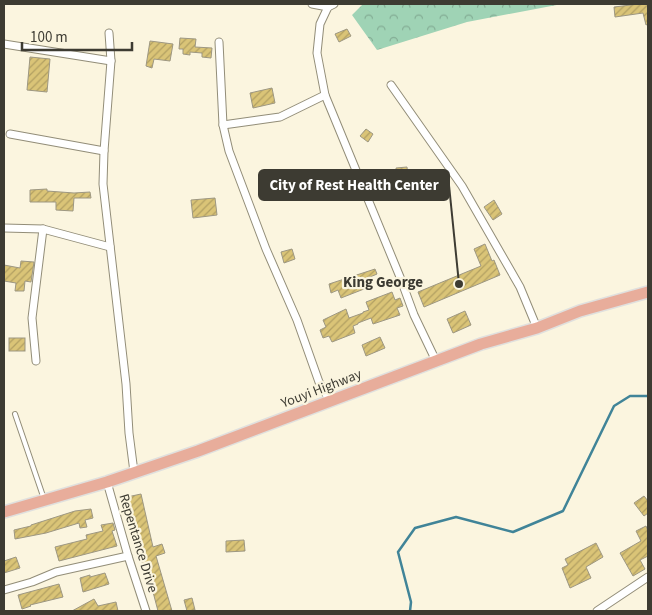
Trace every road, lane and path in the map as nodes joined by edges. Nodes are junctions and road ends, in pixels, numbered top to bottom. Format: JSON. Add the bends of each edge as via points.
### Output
{"nodes":[{"id":1,"x":312,"y":4,"type":"edge"},
{"id":2,"x":331,"y":5,"type":"edge"},
{"id":3,"x":109,"y":33,"type":"dead end"},
{"id":4,"x":219,"y":42,"type":"dead end"},
{"id":5,"x":4,"y":44,"type":"edge"},
{"id":6,"x":111,"y":61,"type":"junction"},
{"id":7,"x":391,"y":85,"type":"dead end"},
{"id":8,"x":325,"y":95,"type":"junction"},
{"id":9,"x":223,"y":125,"type":"junction"},
{"id":10,"x":10,"y":134,"type":"dead end"},
{"id":11,"x":104,"y":151,"type":"junction"},
{"id":12,"x":4,"y":228,"type":"edge"},
{"id":13,"x":43,"y":229,"type":"junction"},
{"id":14,"x":110,"y":247,"type":"junction"},
{"id":15,"x":648,"y":292,"type":"edge"},
{"id":16,"x":537,"y":328,"type":"junction"},
{"id":17,"x":436,"y":361,"type":"junction"},
{"id":18,"x":36,"y":362,"type":"dead end"},
{"id":19,"x":330,"y":401,"type":"junction"},
{"id":20,"x":15,"y":414,"type":"dead end"},
{"id":21,"x":134,"y":472,"type":"junction"},
{"id":22,"x":108,"y":482,"type":"junction"},
{"id":23,"x":45,"y":501,"type":"junction"},
{"id":24,"x":4,"y":512,"type":"edge"},
{"id":25,"x":128,"y":556,"type":"junction"},
{"id":26,"x":648,"y":577,"type":"edge"},
{"id":27,"x":4,"y":590,"type":"edge"},
{"id":28,"x":146,"y":611,"type":"edge"},
{"id":29,"x":597,"y":611,"type":"edge"}],
"edges":[{"from":1,"to":2,"type":"street"},
{"from":2,"to":8,"type":"street","via":[[320,24],[317,54]]},
{"from":3,"to":6,"type":"street"},
{"from":4,"to":9,"type":"street"},
{"from":5,"to":6,"type":"street"},
{"from":6,"to":11,"type":"street"},
{"from":7,"to":16,"type":"street","via":[[462,186],[520,287]]},
{"from":8,"to":9,"type":"street","via":[[280,117]]},
{"from":8,"to":17,"type":"street","via":[[414,316]]},
{"from":9,"to":19,"type":"street","via":[[266,249],[297,320],[319,382]]},
{"from":10,"to":11,"type":"street"},
{"from":11,"to":14,"type":"street","via":[[103,184]]},
{"from":12,"to":13,"type":"street"},
{"from":13,"to":14,"type":"street"},
{"from":13,"to":18,"type":"street","via":[[32,318]]},
{"from":14,"to":21,"type":"street"},
{"from":15,"to":16,"type":"main road","name":"Youyi Highway","via":[[580,311]]},
{"from":16,"to":17,"type":"main road","name":"Youyi Highway"},
{"from":17,"to":19,"type":"main road","name":"Youyi Highway"},
{"from":19,"to":21,"type":"main road","name":"Youyi Highway"},
{"from":20,"to":23,"type":"lane"},
{"from":21,"to":22,"type":"main road","name":"Youyi Highway"},
{"from":22,"to":23,"type":"main road","name":"Youyi Highway"},
{"from":22,"to":25,"type":"street","name":"Repentance Drive"},
{"from":23,"to":24,"type":"main road","name":"Youyi Highway"},
{"from":25,"to":27,"type":"street","via":[[56,572]]},
{"from":25,"to":28,"type":"street","name":"Repentance Drive"},
{"from":26,"to":29,"type":"street"}]}
